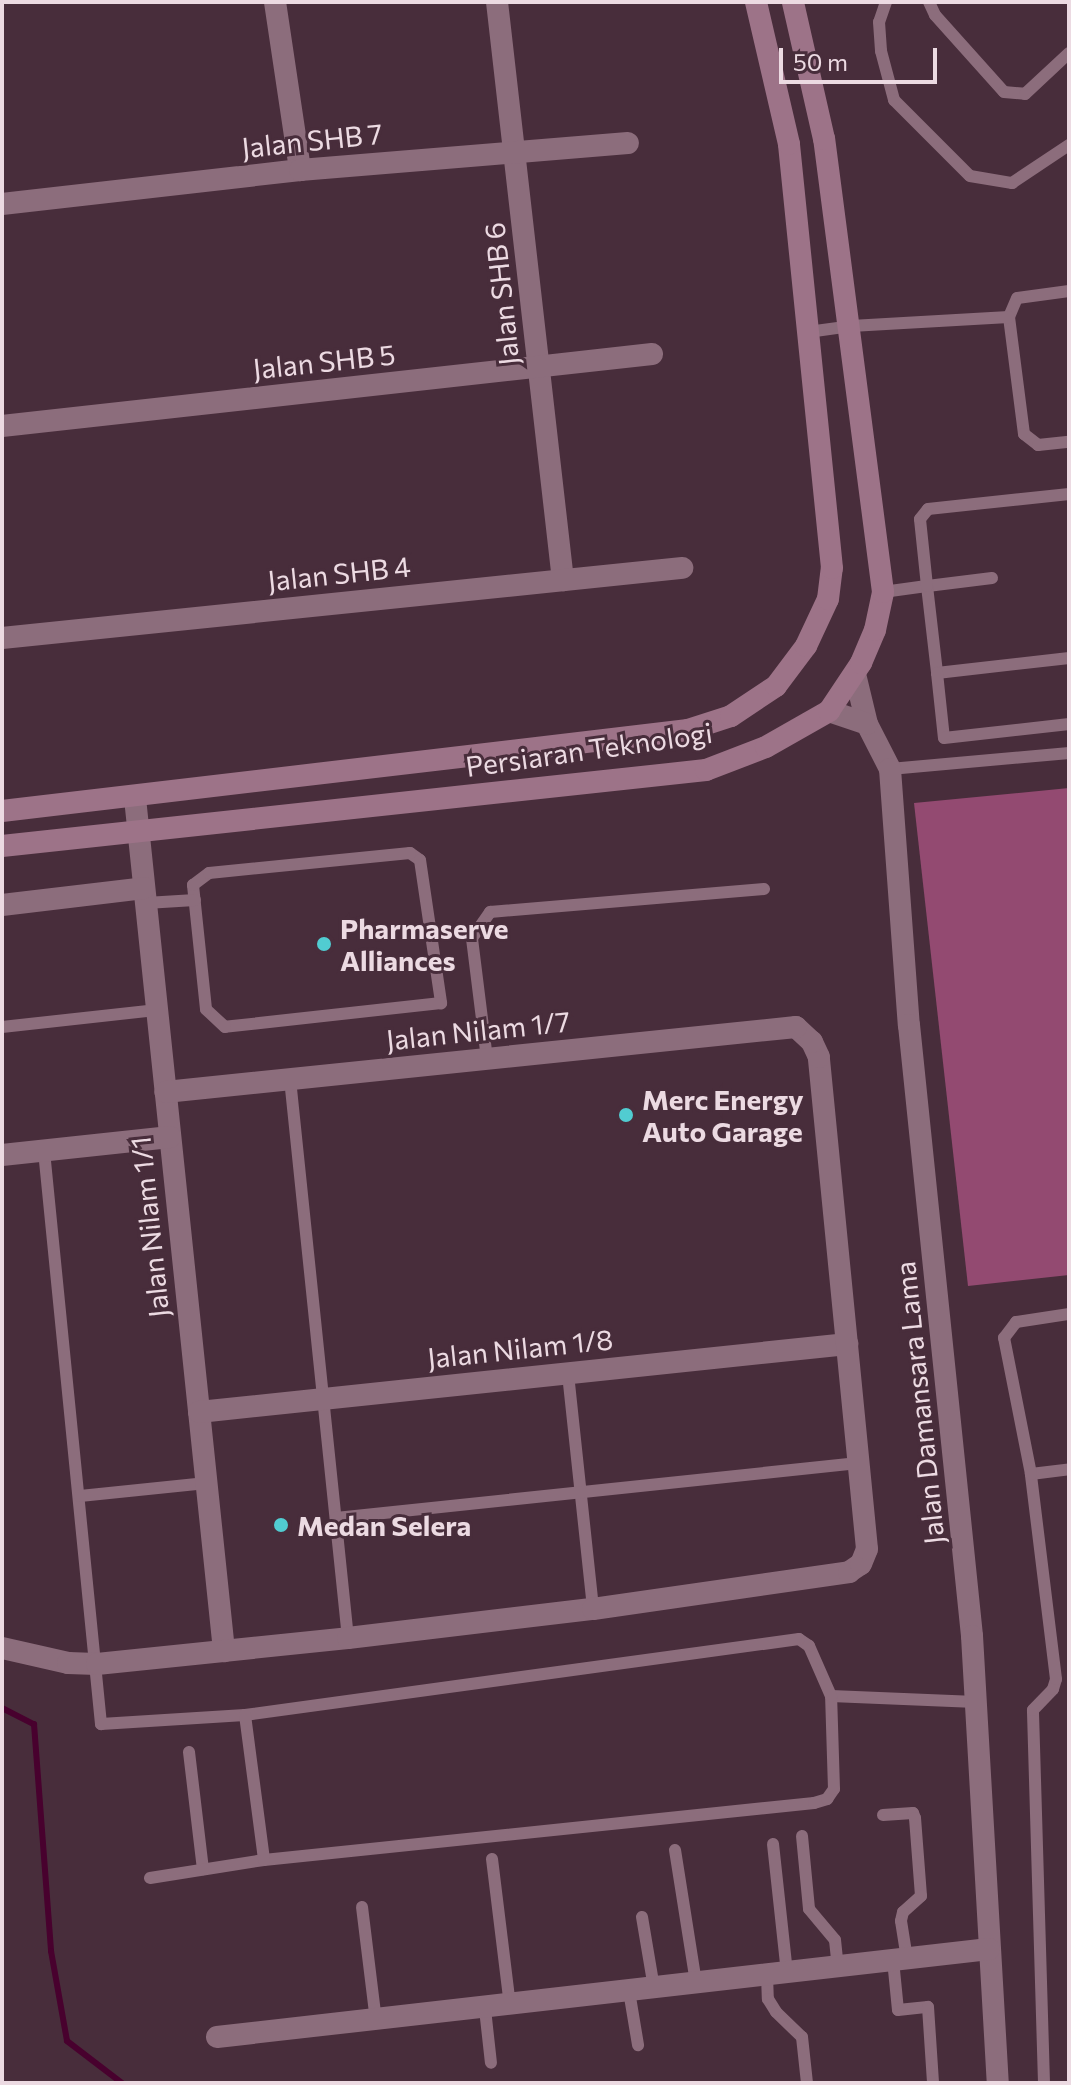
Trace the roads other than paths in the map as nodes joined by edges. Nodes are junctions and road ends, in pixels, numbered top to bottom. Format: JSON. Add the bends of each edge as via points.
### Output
{"nodes":[{"id":1,"x":275,"y":2,"type":"edge"},
{"id":2,"x":497,"y":2,"type":"edge"},
{"id":3,"x":756,"y":2,"type":"edge"},
{"id":4,"x":793,"y":2,"type":"edge"},
{"id":5,"x":886,"y":2,"type":"edge"},
{"id":6,"x":929,"y":2,"type":"edge"},
{"id":7,"x":1069,"y":53,"type":"edge"},
{"id":8,"x":628,"y":143,"type":"dead end"},
{"id":9,"x":1069,"y":145,"type":"edge"},
{"id":10,"x":517,"y":151,"type":"junction"},
{"id":11,"x":300,"y":170,"type":"junction"},
{"id":12,"x":2,"y":204,"type":"edge"},
{"id":13,"x":1069,"y":291,"type":"edge"},
{"id":14,"x":1009,"y":317,"type":"junction"},
{"id":15,"x":851,"y":326,"type":"junction"},
{"id":16,"x":808,"y":332,"type":"junction"},
{"id":17,"x":652,"y":354,"type":"dead end"},
{"id":18,"x":539,"y":368,"type":"junction"},
{"id":19,"x":2,"y":426,"type":"edge"},
{"id":20,"x":1069,"y":442,"type":"edge"},
{"id":21,"x":1069,"y":494,"type":"edge"},
{"id":22,"x":682,"y":568,"type":"dead end"},
{"id":23,"x":992,"y":578,"type":"dead end"},
{"id":24,"x":563,"y":580,"type":"junction"},
{"id":25,"x":927,"y":586,"type":"junction"},
{"id":26,"x":883,"y":592,"type":"junction"},
{"id":27,"x":2,"y":638,"type":"edge"},
{"id":28,"x":1069,"y":658,"type":"edge"},
{"id":29,"x":937,"y":673,"type":"junction"},
{"id":30,"x":855,"y":674,"type":"junction"},
{"id":31,"x":829,"y":711,"type":"junction"},
{"id":32,"x":867,"y":724,"type":"junction"},
{"id":33,"x":1069,"y":724,"type":"edge"},
{"id":34,"x":944,"y":738,"type":"junction"},
{"id":35,"x":1069,"y":753,"type":"edge"},
{"id":36,"x":947,"y":764,"type":"junction"},
{"id":37,"x":890,"y":769,"type":"junction"},
{"id":38,"x":135,"y":798,"type":"junction"},
{"id":39,"x":2,"y":811,"type":"edge"},
{"id":40,"x":139,"y":832,"type":"junction"},
{"id":41,"x":2,"y":846,"type":"edge"},
{"id":42,"x":764,"y":889,"type":"dead end"},
{"id":43,"x":145,"y":895,"type":"junction"},
{"id":44,"x":195,"y":900,"type":"junction"},
{"id":45,"x":2,"y":905,"type":"edge"},
{"id":46,"x":157,"y":1010,"type":"junction"},
{"id":47,"x":2,"y":1027,"type":"edge"},
{"id":48,"x":487,"y":1059,"type":"junction"},
{"id":49,"x":290,"y":1079,"type":"junction"},
{"id":50,"x":165,"y":1092,"type":"junction"},
{"id":51,"x":170,"y":1137,"type":"junction"},
{"id":52,"x":44,"y":1151,"type":"junction"},
{"id":53,"x":2,"y":1155,"type":"edge"},
{"id":54,"x":1069,"y":1314,"type":"edge"},
{"id":55,"x":847,"y":1344,"type":"junction"},
{"id":56,"x":568,"y":1374,"type":"junction"},
{"id":57,"x":323,"y":1399,"type":"junction"},
{"id":58,"x":199,"y":1412,"type":"junction"},
{"id":59,"x":858,"y":1463,"type":"junction"},
{"id":60,"x":1069,"y":1469,"type":"edge"},
{"id":61,"x":1031,"y":1474,"type":"junction"},
{"id":62,"x":206,"y":1483,"type":"junction"},
{"id":63,"x":581,"y":1492,"type":"junction"},
{"id":64,"x":80,"y":1496,"type":"junction"},
{"id":65,"x":336,"y":1518,"type":"junction"},
{"id":66,"x":593,"y":1609,"type":"junction"},
{"id":67,"x":348,"y":1638,"type":"junction"},
{"id":68,"x":2,"y":1648,"type":"edge"},
{"id":69,"x":224,"y":1651,"type":"junction"},
{"id":70,"x":97,"y":1664,"type":"junction"},
{"id":71,"x":831,"y":1696,"type":"junction"},
{"id":72,"x":976,"y":1702,"type":"junction"},
{"id":73,"x":245,"y":1715,"type":"junction"},
{"id":74,"x":189,"y":1752,"type":"dead end"},
{"id":75,"x":883,"y":1815,"type":"dead end"},
{"id":76,"x":802,"y":1836,"type":"dead end"},
{"id":77,"x":773,"y":1844,"type":"dead end"},
{"id":78,"x":675,"y":1850,"type":"dead end"},
{"id":79,"x":492,"y":1859,"type":"dead end"},
{"id":80,"x":264,"y":1860,"type":"junction"},
{"id":81,"x":203,"y":1869,"type":"junction"},
{"id":82,"x":150,"y":1878,"type":"dead end"},
{"id":83,"x":362,"y":1907,"type":"dead end"},
{"id":84,"x":642,"y":1917,"type":"dead end"},
{"id":85,"x":989,"y":1949,"type":"junction"},
{"id":86,"x":900,"y":1959,"type":"junction"},
{"id":87,"x":838,"y":1967,"type":"junction"},
{"id":88,"x":777,"y":1974,"type":"junction"},
{"id":89,"x":696,"y":1982,"type":"junction"},
{"id":90,"x":654,"y":1988,"type":"junction"},
{"id":91,"x":629,"y":1991,"type":"junction"},
{"id":92,"x":510,"y":2005,"type":"junction"},
{"id":93,"x":485,"y":2009,"type":"junction"},
{"id":94,"x":376,"y":2021,"type":"junction"},
{"id":95,"x":217,"y":2037,"type":"dead end"},
{"id":96,"x":638,"y":2045,"type":"dead end"},
{"id":97,"x":491,"y":2063,"type":"dead end"},
{"id":98,"x":807,"y":2083,"type":"edge"},
{"id":99,"x":933,"y":2083,"type":"edge"},
{"id":100,"x":998,"y":2083,"type":"edge"},
{"id":101,"x":1044,"y":2083,"type":"edge"}],
"edges":[{"from":1,"to":11,"type":"street"},
{"from":2,"to":10,"type":"street","name":"Jalan SHB 6"},
{"from":3,"to":16,"type":"main road","name":"Persiaran Teknologi","via":[[789,144]]},
{"from":4,"to":15,"type":"main road","name":"Persiaran Teknologi","via":[[824,139]]},
{"from":5,"to":9,"type":"lane","via":[[879,22],[881,51],[894,100],[970,176],[1012,183]]},
{"from":6,"to":7,"type":"lane","via":[[1004,92],[1025,94]]},
{"from":8,"to":10,"type":"street","name":"Jalan SHB 7"},
{"from":10,"to":11,"type":"street","name":"Jalan SHB 7"},
{"from":10,"to":18,"type":"street","name":"Jalan SHB 6"},
{"from":11,"to":12,"type":"street","name":"Jalan SHB 7"},
{"from":13,"to":14,"type":"lane","via":[[1017,298]]},
{"from":14,"to":15,"type":"lane"},
{"from":14,"to":20,"type":"lane","via":[[1024,434],[1038,445]]},
{"from":15,"to":16,"type":"lane"},
{"from":15,"to":26,"type":"main road","name":"Persiaran Teknologi"},
{"from":16,"to":38,"type":"main road","name":"Persiaran Teknologi","via":[[832,568],[828,599],[806,646],[776,686],[731,716],[688,730]]},
{"from":17,"to":18,"type":"street","name":"Jalan SHB 5"},
{"from":18,"to":19,"type":"street","name":"Jalan SHB 5"},
{"from":18,"to":24,"type":"street","name":"Jalan SHB 6"},
{"from":21,"to":25,"type":"lane","via":[[928,509],[920,519]]},
{"from":22,"to":24,"type":"street","name":"Jalan SHB 4"},
{"from":23,"to":25,"type":"lane"},
{"from":24,"to":27,"type":"street","name":"Jalan SHB 4"},
{"from":25,"to":26,"type":"lane"},
{"from":25,"to":29,"type":"lane"},
{"from":26,"to":30,"type":"main road","name":"Persiaran Teknologi","via":[[875,630]]},
{"from":28,"to":29,"type":"lane"},
{"from":29,"to":34,"type":"lane"},
{"from":30,"to":31,"type":"main road","name":"Persiaran Teknologi"},
{"from":30,"to":32,"type":"street","name":"Jalan Damansara Lama"},
{"from":31,"to":32,"type":"street"},
{"from":31,"to":40,"type":"main road","name":"Persiaran Teknologi","via":[[766,747],[706,770]]},
{"from":32,"to":37,"type":"street","name":"Jalan Damansara Lama"},
{"from":33,"to":34,"type":"lane"},
{"from":34,"to":36,"type":"lane"},
{"from":35,"to":36,"type":"lane"},
{"from":36,"to":37,"type":"lane"},
{"from":37,"to":72,"type":"street","name":"Jalan Damansara Lama","via":[[909,1025]]},
{"from":38,"to":39,"type":"main road","name":"Persiaran Teknologi"},
{"from":38,"to":40,"type":"street","name":"Jalan Nilam 1/1"},
{"from":40,"to":41,"type":"main road","name":"Persiaran Teknologi"},
{"from":40,"to":43,"type":"street","name":"Jalan Nilam 1/1"},
{"from":42,"to":48,"type":"lane","via":[[490,912],[472,938]]},
{"from":43,"to":44,"type":"lane"},
{"from":43,"to":45,"type":"street"},
{"from":43,"to":46,"type":"street","name":"Jalan Nilam 1/1"},
{"from":44,"to":44,"type":"lane","via":[[193,885],[209,873],[410,853],[420,860],[441,1003],[225,1027],[206,1009]]},
{"from":46,"to":47,"type":"lane"},
{"from":46,"to":50,"type":"street","name":"Jalan Nilam 1/1"},
{"from":48,"to":49,"type":"street","name":"Jalan Nilam 1/7"},
{"from":48,"to":55,"type":"street","name":"Jalan Nilam 1/7","via":[[796,1027],[819,1057]]},
{"from":49,"to":50,"type":"street","name":"Jalan Nilam 1/7"},
{"from":49,"to":57,"type":"lane"},
{"from":50,"to":51,"type":"street","name":"Jalan Nilam 1/1"},
{"from":51,"to":52,"type":"street"},
{"from":51,"to":58,"type":"street","name":"Jalan Nilam 1/1"},
{"from":52,"to":53,"type":"street"},
{"from":52,"to":64,"type":"lane"},
{"from":54,"to":61,"type":"lane","via":[[1016,1322],[1004,1338]]},
{"from":55,"to":56,"type":"street","name":"Jalan Nilam 1/8"},
{"from":55,"to":59,"type":"street"},
{"from":56,"to":57,"type":"street","name":"Jalan Nilam 1/8"},
{"from":56,"to":63,"type":"lane"},
{"from":57,"to":58,"type":"street","name":"Jalan Nilam 1/8"},
{"from":57,"to":65,"type":"lane"},
{"from":58,"to":62,"type":"street","name":"Jalan Nilam 1/1"},
{"from":59,"to":63,"type":"lane"},
{"from":59,"to":66,"type":"street","via":[[867,1549],[861,1564],[849,1572]]},
{"from":60,"to":61,"type":"lane"},
{"from":61,"to":101,"type":"lane","via":[[1056,1679],[1033,1710]]},
{"from":62,"to":64,"type":"lane"},
{"from":62,"to":69,"type":"street","name":"Jalan Nilam 1/1"},
{"from":63,"to":65,"type":"lane"},
{"from":63,"to":66,"type":"lane"},
{"from":64,"to":70,"type":"lane"},
{"from":65,"to":67,"type":"lane"},
{"from":66,"to":67,"type":"street"},
{"from":67,"to":69,"type":"street"},
{"from":68,"to":70,"type":"street"},
{"from":69,"to":70,"type":"street"},
{"from":70,"to":73,"type":"lane","via":[[101,1724]]},
{"from":71,"to":72,"type":"lane"},
{"from":71,"to":73,"type":"lane","via":[[809,1646],[799,1639]]},
{"from":71,"to":80,"type":"lane","via":[[834,1789],[827,1799]]},
{"from":72,"to":85,"type":"street","name":"Jalan Damansara Lama"},
{"from":73,"to":80,"type":"lane"},
{"from":74,"to":81,"type":"lane"},
{"from":75,"to":86,"type":"lane","via":[[913,1813],[915,1818],[921,1896],[903,1912]]},
{"from":76,"to":87,"type":"lane","via":[[809,1909],[835,1940]]},
{"from":77,"to":88,"type":"lane"},
{"from":78,"to":89,"type":"lane"},
{"from":79,"to":92,"type":"lane"},
{"from":80,"to":81,"type":"lane"},
{"from":81,"to":82,"type":"lane"},
{"from":83,"to":94,"type":"lane"},
{"from":84,"to":90,"type":"lane"},
{"from":85,"to":86,"type":"street"},
{"from":85,"to":100,"type":"street","name":"Jalan Damansara Lama"},
{"from":86,"to":87,"type":"street"},
{"from":86,"to":99,"type":"lane","via":[[898,2010],[928,2007]]},
{"from":87,"to":88,"type":"street"},
{"from":88,"to":89,"type":"street"},
{"from":88,"to":98,"type":"lane","via":[[768,1999],[802,2037]]},
{"from":89,"to":90,"type":"street"},
{"from":90,"to":91,"type":"street"},
{"from":91,"to":92,"type":"street"},
{"from":91,"to":96,"type":"lane"},
{"from":92,"to":93,"type":"street"},
{"from":93,"to":94,"type":"street"},
{"from":93,"to":97,"type":"lane"},
{"from":94,"to":95,"type":"street"}]}
